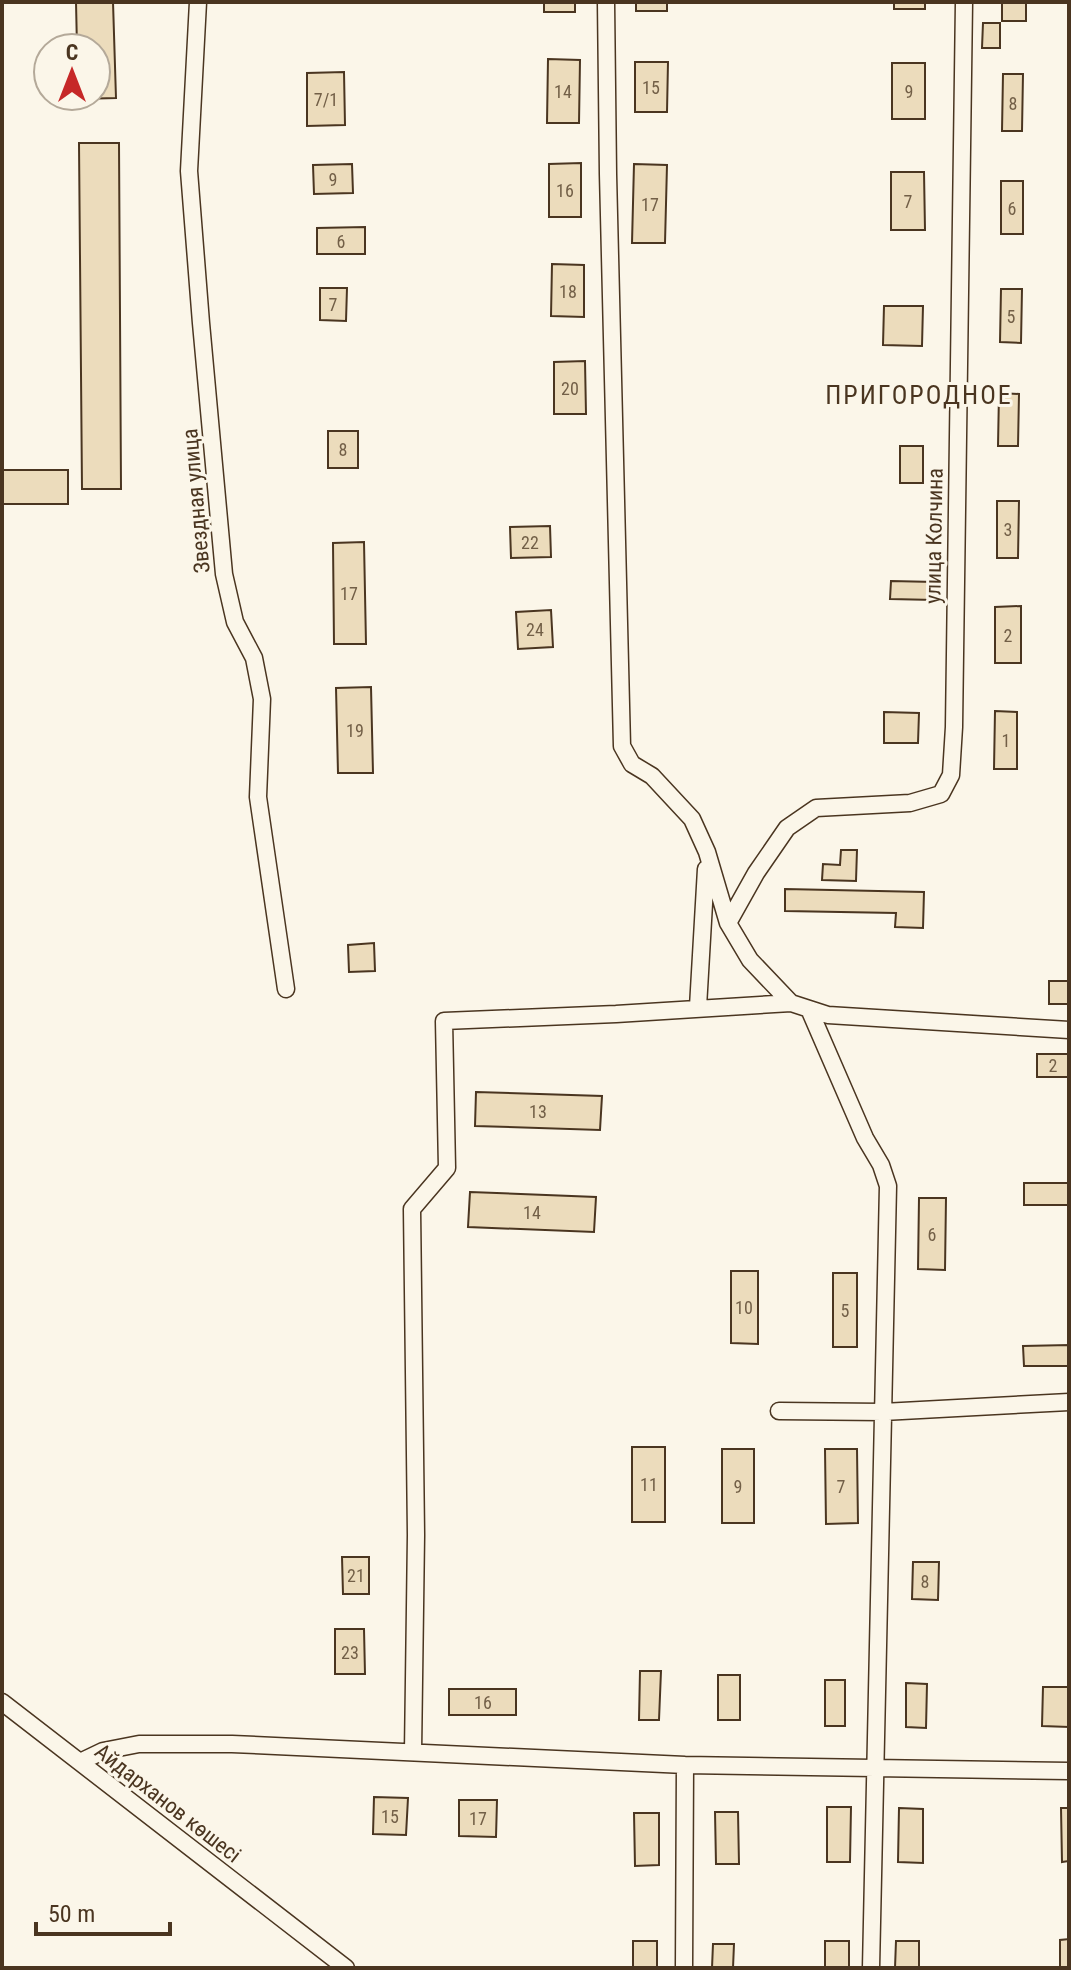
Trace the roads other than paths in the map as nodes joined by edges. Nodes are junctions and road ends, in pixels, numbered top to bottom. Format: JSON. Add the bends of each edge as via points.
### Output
{"nodes":[{"id":1,"x":606,"y":2,"type":"edge"},
{"id":2,"x":964,"y":2,"type":"edge"},
{"id":3,"x":196,"y":3,"type":"edge"},
{"id":4,"x":707,"y":852,"type":"junction"},
{"id":5,"x":728,"y":923,"type":"junction"},
{"id":6,"x":286,"y":989,"type":"dead end"},
{"id":7,"x":791,"y":1003,"type":"junction"},
{"id":8,"x":698,"y":1007,"type":"junction"},
{"id":9,"x":809,"y":1009,"type":"junction"},
{"id":10,"x":1069,"y":1030,"type":"edge"},
{"id":11,"x":1069,"y":1402,"type":"edge"},
{"id":12,"x":779,"y":1411,"type":"dead end"},
{"id":13,"x":883,"y":1412,"type":"junction"},
{"id":14,"x":2,"y":1702,"type":"edge"},
{"id":15,"x":413,"y":1752,"type":"junction"},
{"id":16,"x":80,"y":1762,"type":"junction"},
{"id":17,"x":685,"y":1765,"type":"junction"},
{"id":18,"x":876,"y":1769,"type":"junction"},
{"id":19,"x":1069,"y":1771,"type":"edge"},
{"id":20,"x":346,"y":1968,"type":"edge"},
{"id":21,"x":684,"y":1968,"type":"edge"},
{"id":22,"x":871,"y":1968,"type":"edge"}],
"edges":[{"from":1,"to":4,"type":"street","via":[[622,746],[632,764],[652,776],[692,819]]},
{"from":2,"to":5,"type":"street","name":"улица Колчина","via":[[951,775],[941,794],[910,803],[816,808],[787,828]]},
{"from":3,"to":6,"type":"street","name":"Звездная улица","via":[[189,171],[201,323],[224,574],[235,622],[254,658],[262,699],[258,797]]},
{"from":4,"to":5,"type":"street"},
{"from":4,"to":8,"type":"street"},
{"from":5,"to":7,"type":"street","via":[[750,960]]},
{"from":7,"to":8,"type":"street"},
{"from":7,"to":9,"type":"street"},
{"from":8,"to":15,"type":"street","via":[[444,1021],[447,1168],[412,1209]]},
{"from":9,"to":10,"type":"street","via":[[828,1015]]},
{"from":9,"to":13,"type":"street","via":[[888,1186]]},
{"from":11,"to":13,"type":"street"},
{"from":12,"to":13,"type":"street"},
{"from":13,"to":18,"type":"street"},
{"from":14,"to":16,"type":"street","name":"Айдарханов көшесі"},
{"from":15,"to":16,"type":"street","via":[[139,1744]]},
{"from":15,"to":17,"type":"street"},
{"from":16,"to":20,"type":"street","name":"Айдарханов көшесі"},
{"from":17,"to":18,"type":"street"},
{"from":17,"to":21,"type":"street"},
{"from":18,"to":19,"type":"street"},
{"from":18,"to":22,"type":"street"}]}
